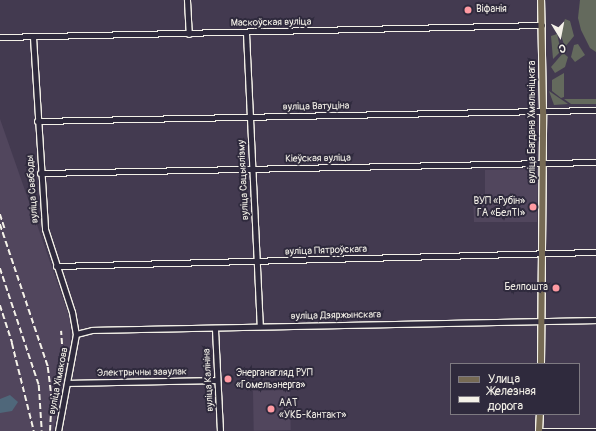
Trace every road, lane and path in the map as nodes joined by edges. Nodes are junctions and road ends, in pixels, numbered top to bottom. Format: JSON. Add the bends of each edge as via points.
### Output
{"nodes":[{"id":1,"x":187,"y":0,"type":"edge"},
{"id":2,"x":541,"y":0,"type":"edge"},
{"id":3,"x":542,"y":25,"type":"junction"},
{"id":4,"x":246,"y":33,"type":"junction"},
{"id":5,"x":189,"y":34,"type":"junction"},
{"id":6,"x":0,"y":37,"type":"edge"},
{"id":7,"x":33,"y":37,"type":"junction"},
{"id":8,"x":596,"y":110,"type":"edge"},
{"id":9,"x":544,"y":112,"type":"junction"},
{"id":10,"x":250,"y":117,"type":"junction"},
{"id":11,"x":37,"y":121,"type":"junction"},
{"id":12,"x":596,"y":162,"type":"edge"},
{"id":13,"x":543,"y":163,"type":"junction"},
{"id":14,"x":254,"y":169,"type":"junction"},
{"id":15,"x":40,"y":173,"type":"junction"},
{"id":16,"x":596,"y":252,"type":"edge"},
{"id":17,"x":542,"y":253,"type":"junction"},
{"id":18,"x":257,"y":262,"type":"junction"},
{"id":19,"x":56,"y":266,"type":"junction"},
{"id":20,"x":596,"y":320,"type":"edge"},
{"id":21,"x":541,"y":322,"type":"junction"},
{"id":22,"x":260,"y":326,"type":"junction"},
{"id":23,"x":215,"y":329,"type":"junction"},
{"id":24,"x":76,"y":334,"type":"junction"},
{"id":25,"x":540,"y":363,"type":"edge"},
{"id":26,"x":218,"y":380,"type":"junction"},
{"id":27,"x":68,"y":383,"type":"junction"},
{"id":28,"x":540,"y":415,"type":"edge"},
{"id":29,"x":58,"y":431,"type":"edge"},
{"id":30,"x":220,"y":431,"type":"edge"},
{"id":31,"x":540,"y":431,"type":"edge"},
{"id":32,"x":596,"y":431,"type":"edge"}],
"edges":[{"from":1,"to":5,"type":"street"},
{"from":2,"to":3,"type":"main road","name":"вуліца Багдана Хмяльніцкага"},
{"from":3,"to":4,"type":"street","name":"Маскоўская вуліца"},
{"from":3,"to":9,"type":"main road","name":"вуліца Багдана Хмяльніцкага"},
{"from":4,"to":5,"type":"street","name":"Маскоўская вуліца"},
{"from":4,"to":10,"type":"street","name":"вуліца Сацыялізму"},
{"from":5,"to":7,"type":"street","name":"Маскоўская вуліца"},
{"from":6,"to":7,"type":"street","name":"Маскоўская вуліца"},
{"from":7,"to":11,"type":"street","name":"вуліца Свабоды"},
{"from":8,"to":9,"type":"street","name":"вуліца Ватуціна"},
{"from":9,"to":10,"type":"street","name":"вуліца Ватуціна"},
{"from":9,"to":13,"type":"main road","name":"вуліца Багдана Хмяльніцкага"},
{"from":10,"to":11,"type":"street","name":"вуліца Ватуціна"},
{"from":10,"to":14,"type":"street","name":"вуліца Сацыялізму"},
{"from":11,"to":15,"type":"street","name":"вуліца Свабоды"},
{"from":12,"to":13,"type":"street","name":"Кіеўская вуліца"},
{"from":13,"to":14,"type":"street","name":"Кіеўская вуліца"},
{"from":13,"to":17,"type":"main road","name":"вуліца Багдана Хмяльніцкага"},
{"from":14,"to":15,"type":"street","name":"Кіеўская вуліца"},
{"from":14,"to":18,"type":"street","name":"вуліца Сацыялізму"},
{"from":15,"to":19,"type":"street","name":"вуліца Свабоды","via":[[45,229]]},
{"from":16,"to":17,"type":"street","name":"вуліца Пятроўскага"},
{"from":17,"to":18,"type":"street","name":"вуліца Пятроўскага"},
{"from":17,"to":21,"type":"main road","name":"вуліца Багдана Хмяльніцкага"},
{"from":18,"to":19,"type":"street","name":"вуліца Пятроўскага"},
{"from":18,"to":22,"type":"street","name":"вуліца Сацыялізму"},
{"from":19,"to":24,"type":"street","name":"вуліца Свабоды","via":[[72,312]]},
{"from":20,"to":21,"type":"street","name":"вуліца Дзяржынскага"},
{"from":21,"to":22,"type":"street","name":"вуліца Дзяржынскага"},
{"from":21,"to":25,"type":"main road","name":"вуліца Багдана Хмяльніцкага"},
{"from":22,"to":23,"type":"street","name":"вуліца Дзяржынскага"},
{"from":23,"to":24,"type":"street","name":"вуліца Дзяржынскага","via":[[92,330]]},
{"from":23,"to":26,"type":"street","name":"вуліца Калініна"},
{"from":24,"to":27,"type":"street","name":"вуліца Хімакова"},
{"from":26,"to":27,"type":"street","name":"Электрычны завулак"},
{"from":26,"to":30,"type":"street","name":"вуліца Калініна"},
{"from":27,"to":29,"type":"street","name":"вуліца Хімакова"},
{"from":28,"to":31,"type":"main road"},
{"from":31,"to":32,"type":"street"}]}
